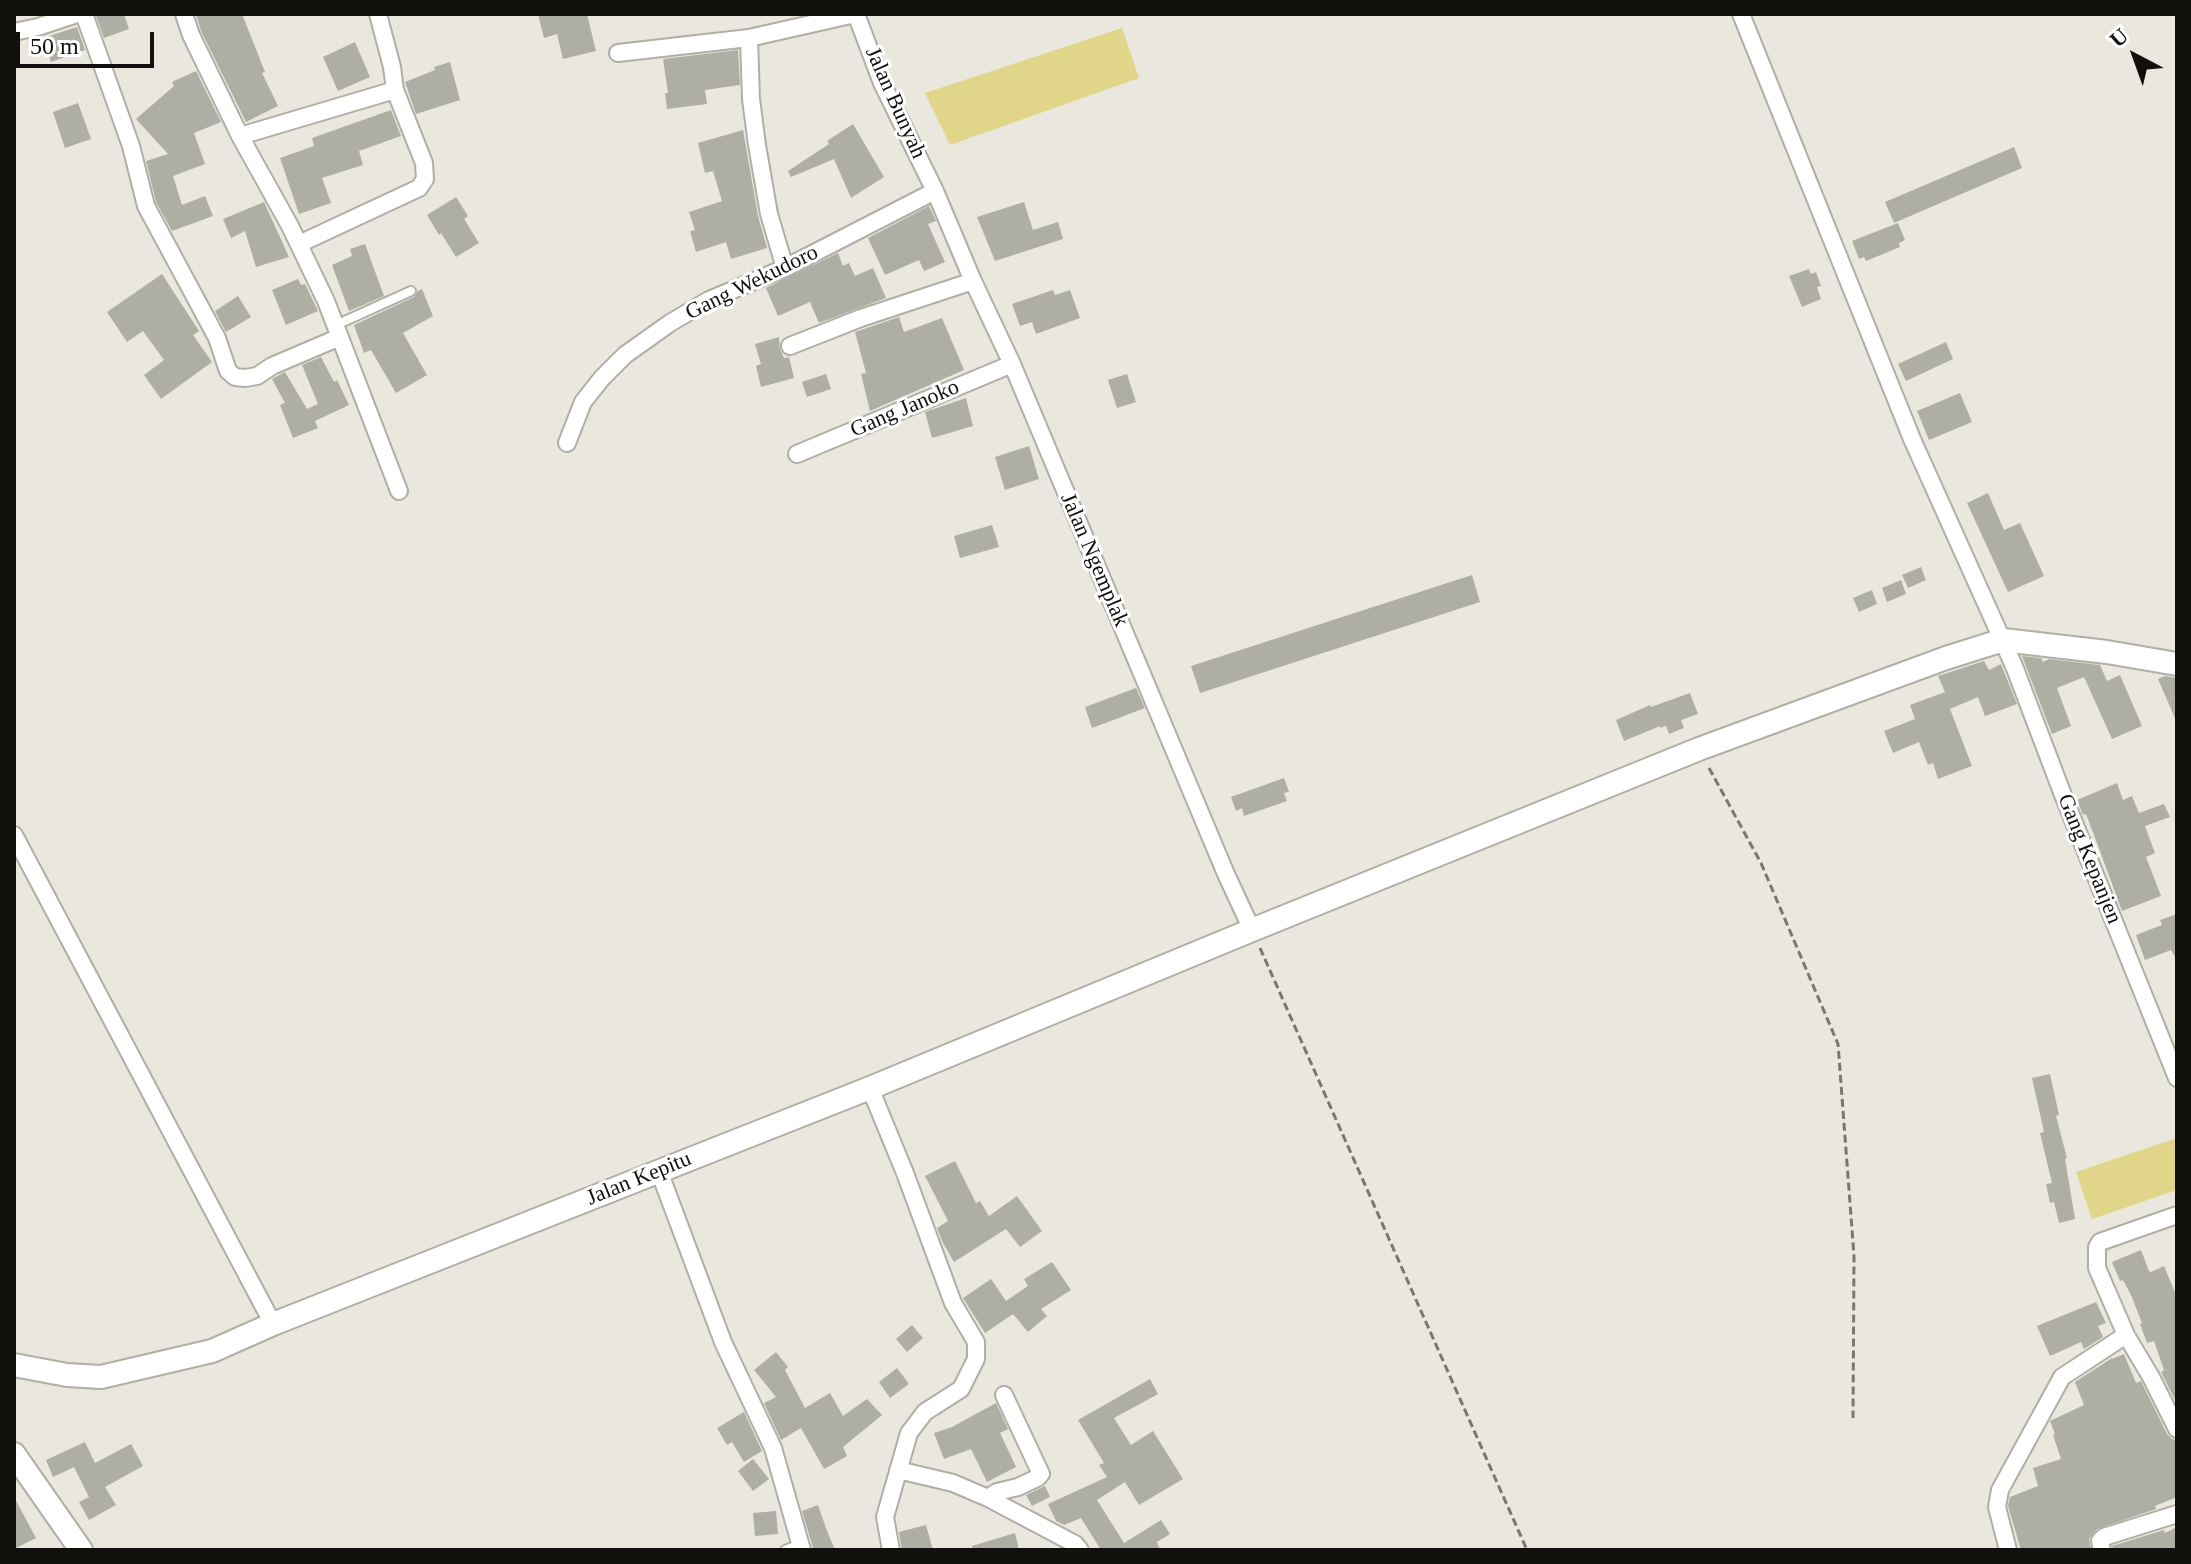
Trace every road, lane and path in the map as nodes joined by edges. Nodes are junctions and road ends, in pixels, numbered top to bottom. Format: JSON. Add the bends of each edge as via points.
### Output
{"nodes":[{"id":1,"x":77,"y":14,"type":"edge"},
{"id":2,"x":84,"y":14,"type":"edge"},
{"id":3,"x":184,"y":14,"type":"edge"},
{"id":4,"x":378,"y":14,"type":"edge"},
{"id":5,"x":855,"y":14,"type":"edge"},
{"id":6,"x":1741,"y":14,"type":"edge"},
{"id":7,"x":14,"y":32,"type":"edge"},
{"id":8,"x":749,"y":38,"type":"junction"},
{"id":9,"x":618,"y":53,"type":"dead end"},
{"id":10,"x":395,"y":90,"type":"junction"},
{"id":11,"x":240,"y":136,"type":"junction"},
{"id":12,"x":935,"y":191,"type":"junction"},
{"id":13,"x":299,"y":244,"type":"junction"},
{"id":14,"x":785,"y":268,"type":"junction"},
{"id":15,"x":973,"y":281,"type":"junction"},
{"id":16,"x":411,"y":291,"type":"dead end"},
{"id":17,"x":338,"y":332,"type":"junction"},
{"id":18,"x":790,"y":346,"type":"dead end"},
{"id":19,"x":1012,"y":364,"type":"junction"},
{"id":20,"x":567,"y":443,"type":"dead end"},
{"id":21,"x":797,"y":454,"type":"dead end"},
{"id":22,"x":399,"y":491,"type":"dead end"},
{"id":23,"x":2003,"y":640,"type":"junction"},
{"id":24,"x":2177,"y":664,"type":"edge"},
{"id":25,"x":1699,"y":749,"type":"junction"},
{"id":26,"x":14,"y":835,"type":"edge"},
{"id":27,"x":1252,"y":930,"type":"junction"},
{"id":28,"x":2177,"y":1078,"type":"edge"},
{"id":29,"x":870,"y":1088,"type":"junction"},
{"id":30,"x":659,"y":1171,"type":"junction"},
{"id":31,"x":2177,"y":1215,"type":"edge"},
{"id":32,"x":273,"y":1324,"type":"junction"},
{"id":33,"x":2126,"y":1335,"type":"junction"},
{"id":34,"x":19,"y":1367,"type":"edge"},
{"id":35,"x":1004,"y":1395,"type":"dead end"},
{"id":36,"x":1853,"y":1418,"type":"dead end"},
{"id":37,"x":2177,"y":1429,"type":"edge"},
{"id":38,"x":14,"y":1454,"type":"edge"},
{"id":39,"x":898,"y":1470,"type":"junction"},
{"id":40,"x":988,"y":1498,"type":"junction"},
{"id":41,"x":2177,"y":1514,"type":"edge"},
{"id":42,"x":2102,"y":1547,"type":"edge"},
{"id":43,"x":795,"y":1548,"type":"edge"},
{"id":44,"x":81,"y":1550,"type":"edge"},
{"id":45,"x":891,"y":1550,"type":"edge"},
{"id":46,"x":1080,"y":1550,"type":"edge"},
{"id":47,"x":1527,"y":1550,"type":"edge"},
{"id":48,"x":2008,"y":1550,"type":"edge"}],
"edges":[{"from":1,"to":7,"type":"street"},
{"from":2,"to":17,"type":"street","via":[[131,146],[146,206],[217,338],[228,371],[235,377],[257,376]]},
{"from":3,"to":11,"type":"street"},
{"from":4,"to":10,"type":"street"},
{"from":5,"to":8,"type":"street"},
{"from":5,"to":12,"type":"street","name":"Jalan Bunyah"},
{"from":6,"to":23,"type":"street","name":"Gang Kepanjen","via":[[1912,439]]},
{"from":8,"to":9,"type":"street"},
{"from":8,"to":14,"type":"street","via":[[757,145]]},
{"from":10,"to":11,"type":"street"},
{"from":10,"to":13,"type":"street","via":[[424,163],[425,179],[419,188]]},
{"from":11,"to":13,"type":"street"},
{"from":12,"to":14,"type":"street","name":"Gang Wekudoro"},
{"from":12,"to":15,"type":"street","name":"Jalan Ngemplak"},
{"from":13,"to":17,"type":"street"},
{"from":14,"to":20,"type":"street","name":"Gang Wekudoro","via":[[709,300],[625,355],[583,402]]},
{"from":15,"to":18,"type":"street"},
{"from":15,"to":19,"type":"street","name":"Jalan Ngemplak"},
{"from":16,"to":17,"type":"lane"},
{"from":17,"to":22,"type":"street"},
{"from":19,"to":21,"type":"street","name":"Gang Janoko"},
{"from":19,"to":27,"type":"street","name":"Jalan Ngemplak"},
{"from":23,"to":24,"type":"street"},
{"from":23,"to":25,"type":"street","name":"Jalan Kepitu"},
{"from":23,"to":28,"type":"street","name":"Gang Kepanjen"},
{"from":25,"to":27,"type":"street","name":"Jalan Kepitu"},
{"from":25,"to":36,"type":"path","via":[[1761,863],[1838,1044],[1854,1256]]},
{"from":26,"to":32,"type":"street"},
{"from":27,"to":29,"type":"street","name":"Jalan Kepitu"},
{"from":27,"to":47,"type":"path"},
{"from":29,"to":30,"type":"street","name":"Jalan Kepitu"},
{"from":29,"to":39,"type":"street","via":[[953,1303],[976,1342],[976,1359],[961,1389],[925,1412],[909,1433]]},
{"from":30,"to":32,"type":"street","name":"Jalan Kepitu"},
{"from":30,"to":43,"type":"street","via":[[723,1342],[773,1448]]},
{"from":31,"to":33,"type":"street","via":[[2098,1244],[2097,1268]]},
{"from":32,"to":34,"type":"street","name":"Jalan Kepitu","via":[[212,1351],[101,1377]]},
{"from":33,"to":37,"type":"street"},
{"from":33,"to":48,"type":"street","via":[[2062,1377],[2000,1490],[1997,1507]]},
{"from":35,"to":40,"type":"street","via":[[1041,1474]]},
{"from":38,"to":44,"type":"street"},
{"from":39,"to":40,"type":"street"},
{"from":39,"to":45,"type":"street","via":[[885,1517]]},
{"from":40,"to":46,"type":"street"},
{"from":41,"to":42,"type":"street","via":[[2104,1537]]}]}
